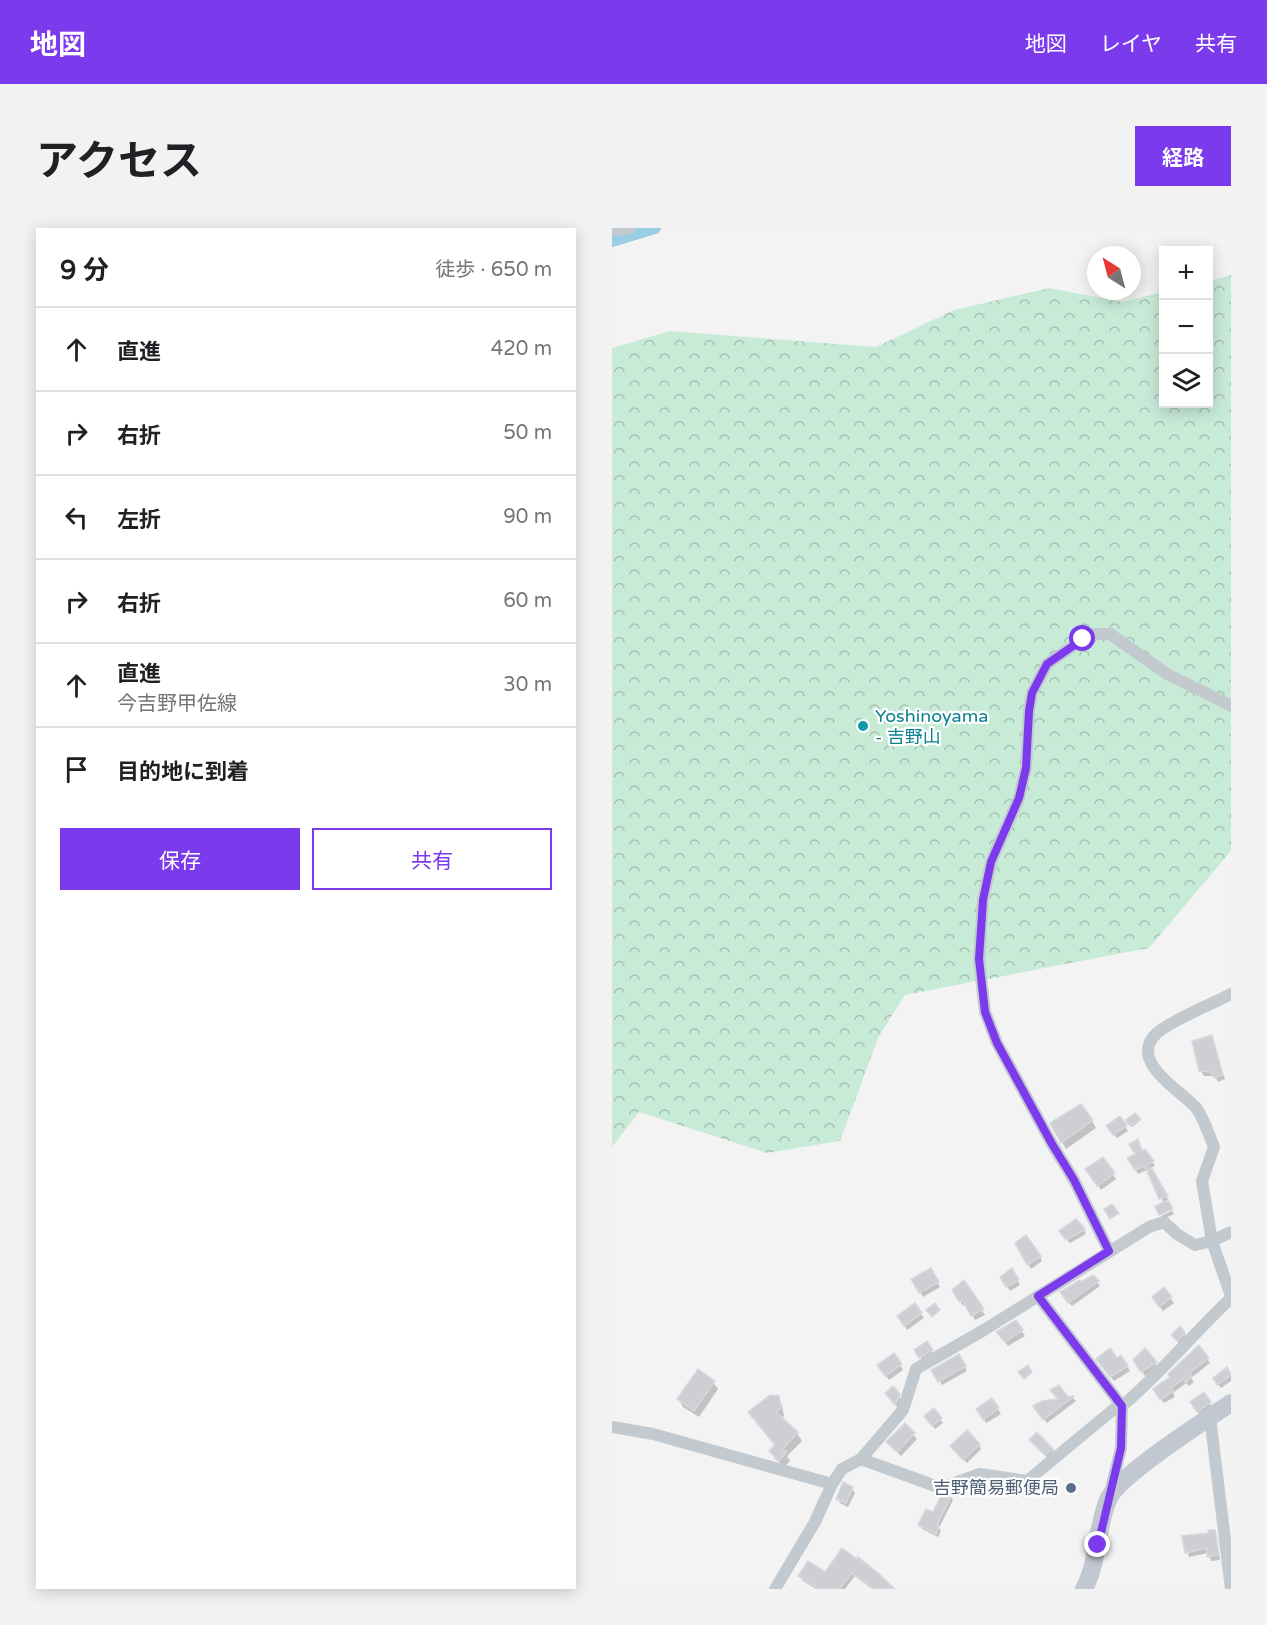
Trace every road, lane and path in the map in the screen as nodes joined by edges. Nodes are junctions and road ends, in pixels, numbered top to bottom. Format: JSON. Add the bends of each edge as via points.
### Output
{"nodes":[{"id":1,"x":630,"y":228,"type":"edge"},
{"id":2,"x":612,"y":231,"type":"edge"},
{"id":3,"x":1231,"y":706,"type":"edge"},
{"id":4,"x":1231,"y":994,"type":"edge"},
{"id":5,"x":1231,"y":1232,"type":"edge"},
{"id":6,"x":1212,"y":1241,"type":"junction"},
{"id":7,"x":1109,"y":1251,"type":"junction"},
{"id":8,"x":1038,"y":1296,"type":"junction"},
{"id":9,"x":1231,"y":1297,"type":"edge"},
{"id":10,"x":1231,"y":1403,"type":"edge"},
{"id":11,"x":1122,"y":1406,"type":"junction"},
{"id":12,"x":1210,"y":1417,"type":"junction"},
{"id":13,"x":612,"y":1427,"type":"edge"},
{"id":14,"x":861,"y":1459,"type":"junction"},
{"id":15,"x":832,"y":1484,"type":"junction"},
{"id":16,"x":1109,"y":1497,"type":"junction"},
{"id":17,"x":775,"y":1589,"type":"edge"},
{"id":18,"x":1084,"y":1589,"type":"edge"},
{"id":19,"x":1231,"y":1589,"type":"edge"}],
"edges":[{"from":1,"to":2,"type":"street"},
{"from":3,"to":7,"type":"street","via":[[1167,674],[1110,634],[1083,639],[1047,664],[1032,693],[1026,768],[1019,798],[991,862],[983,900],[979,959],[985,1012],[997,1043]]},
{"from":4,"to":6,"type":"street","via":[[1157,1034],[1149,1046],[1156,1072],[1197,1108],[1214,1147],[1202,1181]]},
{"from":5,"to":6,"type":"street"},
{"from":6,"to":7,"type":"street","via":[[1195,1245],[1164,1222]]},
{"from":6,"to":9,"type":"street"},
{"from":7,"to":8,"type":"street"},
{"from":8,"to":11,"type":"street"},
{"from":8,"to":14,"type":"street","via":[[916,1369],[903,1410]]},
{"from":9,"to":11,"type":"street"},
{"from":10,"to":12,"type":"main road"},
{"from":11,"to":14,"type":"street","via":[[1027,1481],[980,1474],[941,1488]]},
{"from":11,"to":16,"type":"street","via":[[1121,1448]]},
{"from":12,"to":16,"type":"main road","via":[[1122,1481]]},
{"from":12,"to":19,"type":"street"},
{"from":13,"to":15,"type":"street","via":[[653,1434]]},
{"from":14,"to":15,"type":"street","via":[[842,1468]]},
{"from":15,"to":17,"type":"street","via":[[815,1522]]},
{"from":16,"to":18,"type":"main road"}]}
